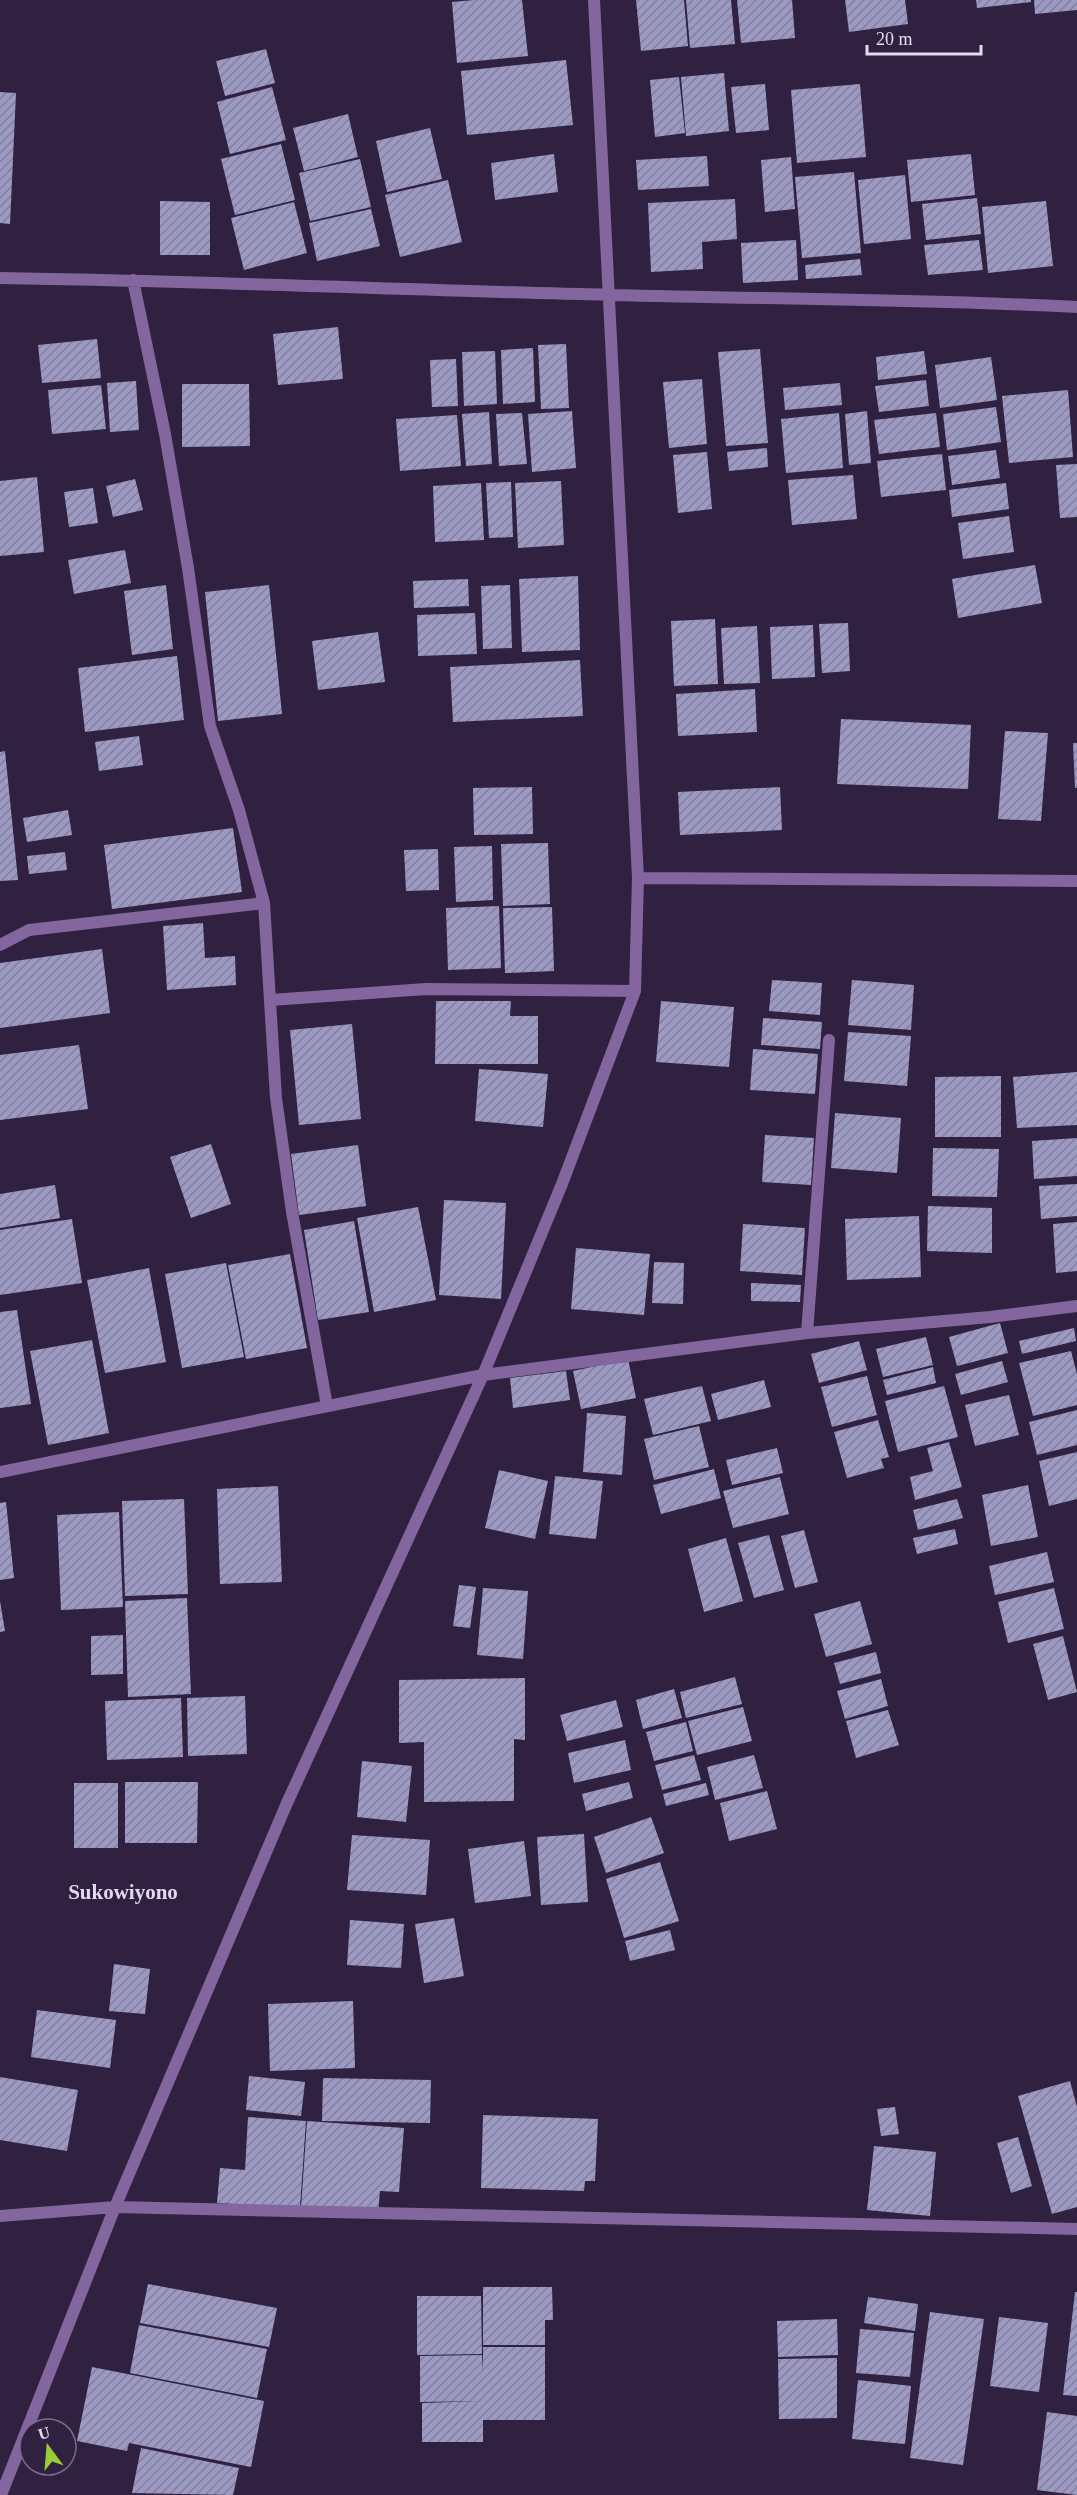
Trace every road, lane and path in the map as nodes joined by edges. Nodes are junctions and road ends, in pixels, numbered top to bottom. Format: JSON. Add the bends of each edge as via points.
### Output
{"nodes":[{"id":1,"x":594,"y":0,"type":"edge"},
{"id":2,"x":0,"y":278,"type":"edge"},
{"id":3,"x":133,"y":280,"type":"junction"},
{"id":4,"x":609,"y":295,"type":"junction"},
{"id":5,"x":1077,"y":307,"type":"edge"},
{"id":6,"x":638,"y":878,"type":"junction"},
{"id":7,"x":1077,"y":881,"type":"edge"},
{"id":8,"x":264,"y":903,"type":"junction"},
{"id":9,"x":0,"y":945,"type":"edge"},
{"id":10,"x":635,"y":991,"type":"junction"},
{"id":11,"x":271,"y":1000,"type":"junction"},
{"id":12,"x":829,"y":1040,"type":"dead end"},
{"id":13,"x":1077,"y":1306,"type":"edge"},
{"id":14,"x":807,"y":1333,"type":"junction"},
{"id":15,"x":483,"y":1375,"type":"junction"},
{"id":16,"x":327,"y":1406,"type":"junction"},
{"id":17,"x":0,"y":1472,"type":"edge"},
{"id":18,"x":116,"y":2207,"type":"junction"},
{"id":19,"x":0,"y":2216,"type":"edge"},
{"id":20,"x":1077,"y":2229,"type":"edge"},
{"id":21,"x":1,"y":2495,"type":"edge"}],
"edges":[{"from":1,"to":4,"type":"street"},
{"from":2,"to":3,"type":"street"},
{"from":3,"to":4,"type":"street"},
{"from":3,"to":8,"type":"street","via":[[165,434],[210,726],[239,810]]},
{"from":4,"to":5,"type":"street"},
{"from":4,"to":6,"type":"street"},
{"from":6,"to":7,"type":"street"},
{"from":6,"to":10,"type":"street"},
{"from":8,"to":9,"type":"street","via":[[29,930]]},
{"from":8,"to":11,"type":"street"},
{"from":10,"to":11,"type":"street","via":[[426,989]]},
{"from":10,"to":15,"type":"street","via":[[562,1184]]},
{"from":11,"to":16,"type":"street","via":[[279,1121]]},
{"from":12,"to":14,"type":"street"},
{"from":13,"to":14,"type":"street"},
{"from":14,"to":15,"type":"street"},
{"from":15,"to":16,"type":"street"},
{"from":15,"to":18,"type":"street","via":[[287,1803]]},
{"from":16,"to":17,"type":"street"},
{"from":18,"to":19,"type":"street"},
{"from":18,"to":20,"type":"street"},
{"from":18,"to":21,"type":"street"}]}
